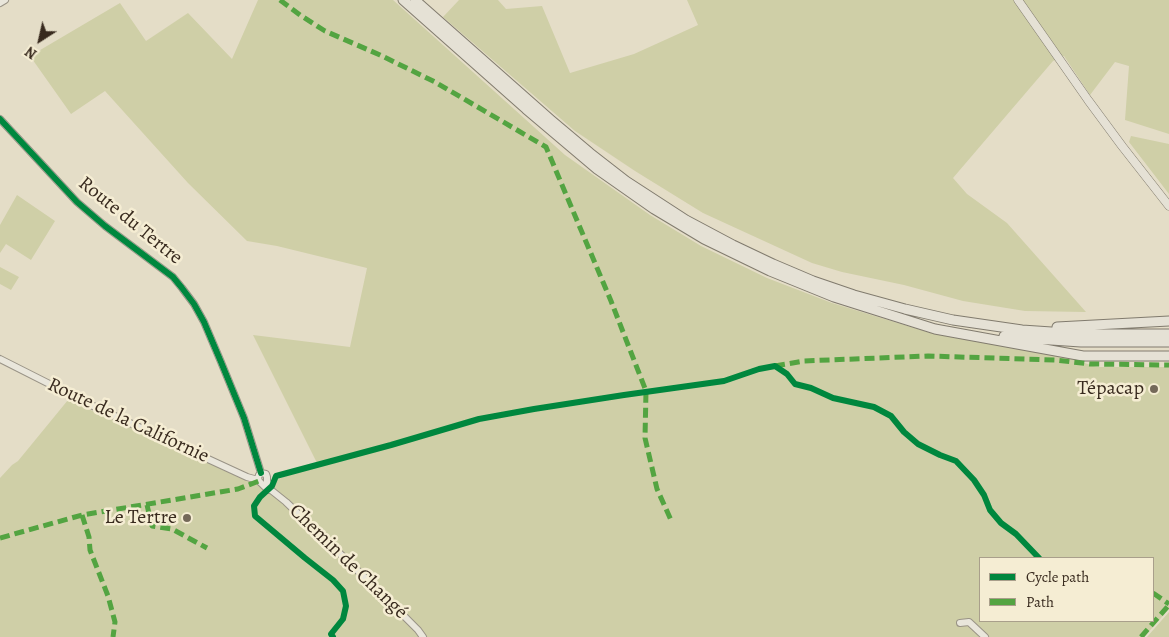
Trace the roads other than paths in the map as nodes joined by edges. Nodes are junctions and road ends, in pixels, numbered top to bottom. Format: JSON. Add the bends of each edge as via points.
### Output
{"nodes":[{"id":1,"x":5,"y":0,"type":"edge"},
{"id":2,"x":403,"y":0,"type":"edge"},
{"id":3,"x":415,"y":0,"type":"edge"},
{"id":4,"x":1018,"y":0,"type":"edge"},
{"id":5,"x":0,"y":3,"type":"edge"},
{"id":6,"x":0,"y":119,"type":"edge"},
{"id":7,"x":1169,"y":206,"type":"edge"},
{"id":8,"x":893,"y":314,"type":"junction"},
{"id":9,"x":1169,"y":321,"type":"edge"},
{"id":10,"x":1004,"y":328,"type":"junction"},
{"id":11,"x":1169,"y":334,"type":"edge"},
{"id":12,"x":1169,"y":342,"type":"edge"},
{"id":13,"x":1169,"y":356,"type":"edge"},
{"id":14,"x":0,"y":359,"type":"edge"},
{"id":15,"x":262,"y":479,"type":"junction"},
{"id":16,"x":960,"y":623,"type":"dead end"},
{"id":17,"x":423,"y":637,"type":"edge"},
{"id":18,"x":985,"y":637,"type":"edge"}],
"edges":[{"from":1,"to":5,"type":"street"},
{"from":2,"to":8,"type":"highway","via":[[526,110],[597,169],[654,209],[704,239],[770,271],[834,297]]},
{"from":3,"to":10,"type":"highway","via":[[608,168],[711,234],[780,267],[854,295],[928,315]]},
{"from":4,"to":7,"type":"main road","via":[[1088,100]]},
{"from":6,"to":15,"type":"street","name":"Route du Tertre","via":[[90,214],[167,272],[194,304],[244,418]]},
{"from":8,"to":12,"type":"highway","via":[[957,329],[1021,338]]},
{"from":8,"to":13,"type":"highway","via":[[935,328],[1083,356]]},
{"from":9,"to":10,"type":"highway"},
{"from":10,"to":11,"type":"highway","via":[[1081,334]]},
{"from":14,"to":15,"type":"street","name":"Route de la Californie","via":[[247,477]]},
{"from":15,"to":17,"type":"street","name":"Chemin de Changé"},
{"from":16,"to":18,"type":"street","via":[[969,622]]}]}
